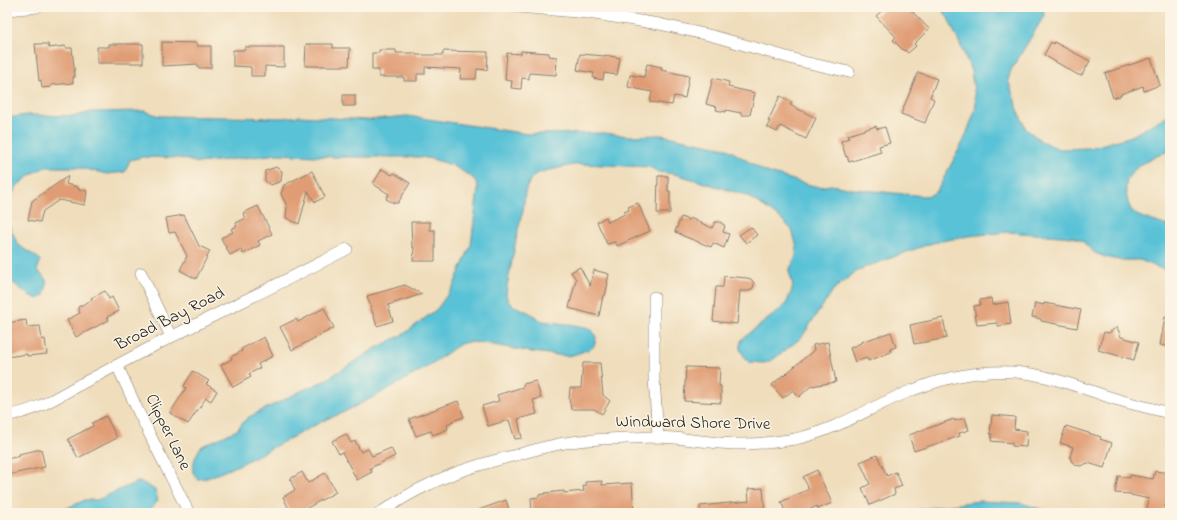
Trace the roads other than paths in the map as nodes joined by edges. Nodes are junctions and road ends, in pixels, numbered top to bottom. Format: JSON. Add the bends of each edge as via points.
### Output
{"nodes":[{"id":1,"x":37,"y":7,"type":"edge"},
{"id":2,"x":519,"y":7,"type":"edge"},
{"id":3,"x":7,"y":10,"type":"edge"},
{"id":4,"x":849,"y":72,"type":"dead end"},
{"id":5,"x":347,"y":249,"type":"dead end"},
{"id":6,"x":141,"y":273,"type":"dead end"},
{"id":7,"x":654,"y":297,"type":"dead end"},
{"id":8,"x":171,"y":337,"type":"junction"},
{"id":9,"x":117,"y":365,"type":"junction"},
{"id":10,"x":1170,"y":413,"type":"edge"},
{"id":11,"x":7,"y":415,"type":"edge"},
{"id":12,"x":658,"y":437,"type":"junction"},
{"id":13,"x":189,"y":513,"type":"edge"},
{"id":14,"x":380,"y":513,"type":"edge"}],
"edges":[{"from":1,"to":3,"type":"street"},
{"from":2,"to":4,"type":"street","via":[[588,13],[659,24]]},
{"from":5,"to":8,"type":"street","name":"Broad Bay Road"},
{"from":6,"to":8,"type":"street"},
{"from":7,"to":12,"type":"street","via":[[654,378]]},
{"from":8,"to":9,"type":"street","name":"Broad Bay Road"},
{"from":9,"to":11,"type":"street","name":"Broad Bay Road","via":[[54,399]]},
{"from":9,"to":13,"type":"street","name":"Clipper Lane"},
{"from":10,"to":12,"type":"street","name":"Windward Shore Drive","via":[[1109,398],[1053,378],[1014,372],[984,372],[937,381],[822,432],[795,438],[768,443],[740,444]]},
{"from":12,"to":14,"type":"street","name":"Windward Shore Drive","via":[[572,442],[496,460],[431,483]]}]}
